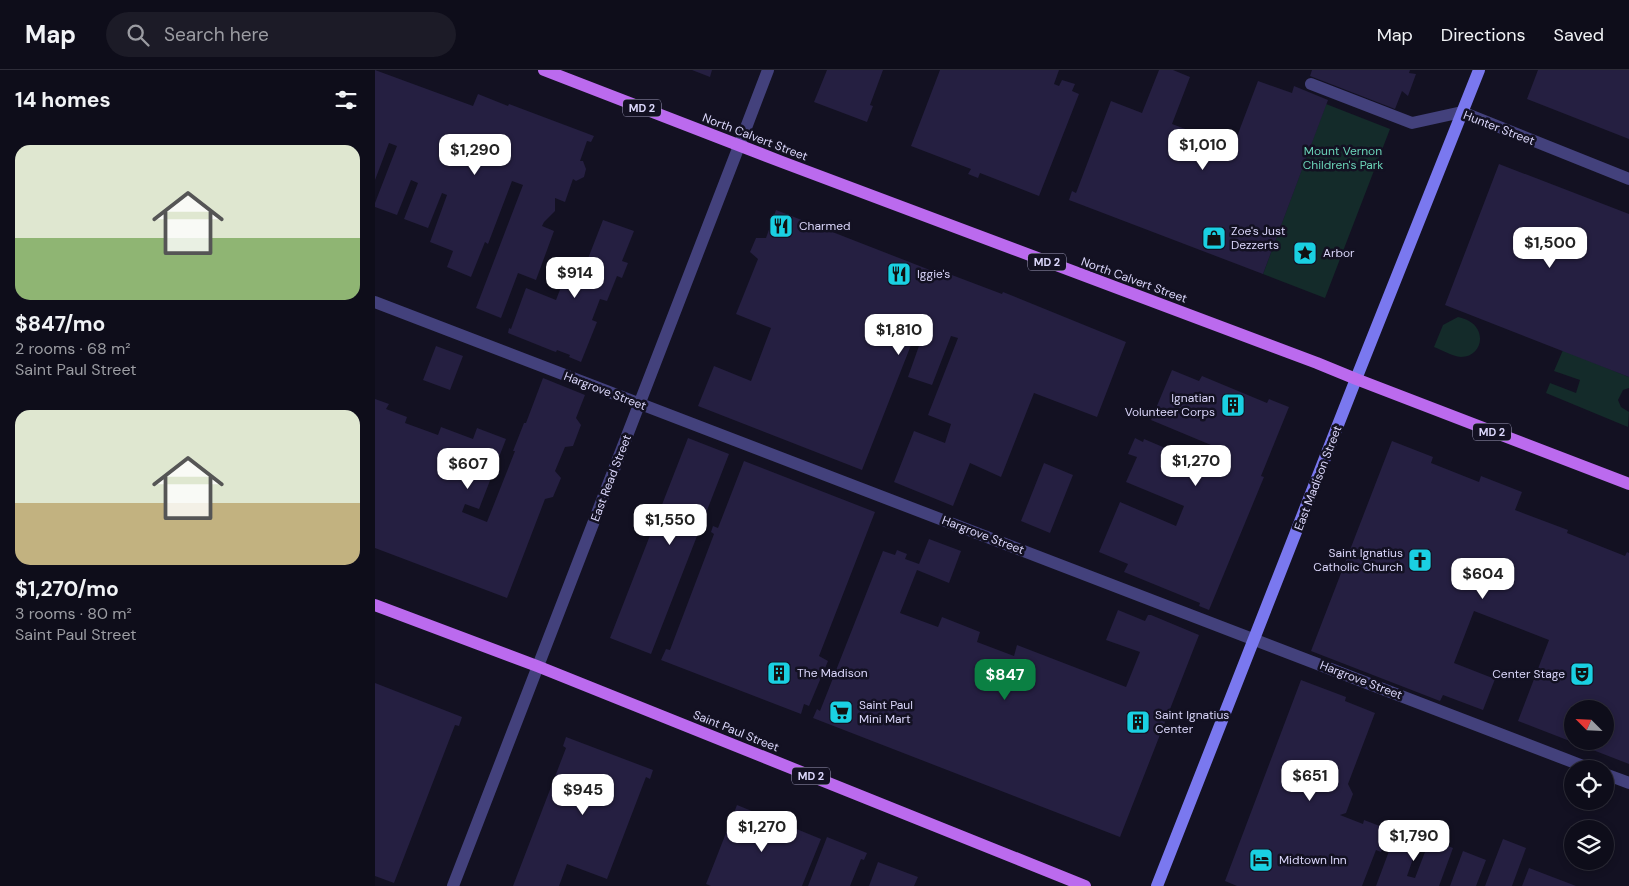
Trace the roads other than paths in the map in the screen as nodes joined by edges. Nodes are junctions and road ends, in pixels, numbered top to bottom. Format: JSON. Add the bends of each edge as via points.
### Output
{"nodes":[{"id":1,"x":544,"y":70,"type":"edge"},
{"id":2,"x":768,"y":70,"type":"edge"},
{"id":3,"x":1479,"y":70,"type":"edge"},
{"id":4,"x":1311,"y":84,"type":"dead end"},
{"id":5,"x":1462,"y":112,"type":"junction"},
{"id":6,"x":739,"y":146,"type":"junction"},
{"id":7,"x":1629,"y":179,"type":"edge"},
{"id":8,"x":375,"y":302,"type":"edge"},
{"id":9,"x":1356,"y":379,"type":"junction"},
{"id":10,"x":639,"y":404,"type":"junction"},
{"id":11,"x":1629,"y":484,"type":"edge"},
{"id":12,"x":375,"y":605,"type":"edge"},
{"id":13,"x":1255,"y":639,"type":"junction"},
{"id":14,"x":537,"y":666,"type":"junction"},
{"id":15,"x":1568,"y":760,"type":"edge"},
{"id":16,"x":1614,"y":777,"type":"edge"},
{"id":17,"x":1629,"y":783,"type":"edge"},
{"id":18,"x":453,"y":886,"type":"edge"},
{"id":19,"x":1085,"y":886,"type":"edge"},
{"id":20,"x":1157,"y":886,"type":"edge"}],
"edges":[{"from":1,"to":6,"type":"main road","name":"North Calvert Street","number":"MD 2"},
{"from":2,"to":6,"type":"street","name":"East Read Street"},
{"from":3,"to":5,"type":"main road","name":"East Madison Street"},
{"from":4,"to":5,"type":"street","name":"Hunter Street","via":[[1412,123]]},
{"from":5,"to":7,"type":"street","name":"Hunter Street"},
{"from":5,"to":9,"type":"main road","name":"East Madison Street"},
{"from":6,"to":9,"type":"main road","name":"North Calvert Street","number":"MD 2"},
{"from":6,"to":10,"type":"street","name":"East Read Street"},
{"from":8,"to":10,"type":"street","name":"Hargrove Street"},
{"from":9,"to":11,"type":"main road","name":"North Calvert Street","number":"MD 2"},
{"from":9,"to":13,"type":"main road","name":"East Madison Street"},
{"from":10,"to":13,"type":"street","name":"Hargrove Street"},
{"from":10,"to":14,"type":"street","name":"East Read Street"},
{"from":12,"to":14,"type":"main road","name":"Saint Paul Street","number":"MD 2"},
{"from":13,"to":15,"type":"street","name":"Hargrove Street"},
{"from":13,"to":20,"type":"main road","name":"East Madison Street"},
{"from":14,"to":18,"type":"street","name":"East Read Street"},
{"from":14,"to":19,"type":"main road","name":"Saint Paul Street","number":"MD 2"},
{"from":16,"to":17,"type":"street"}]}
